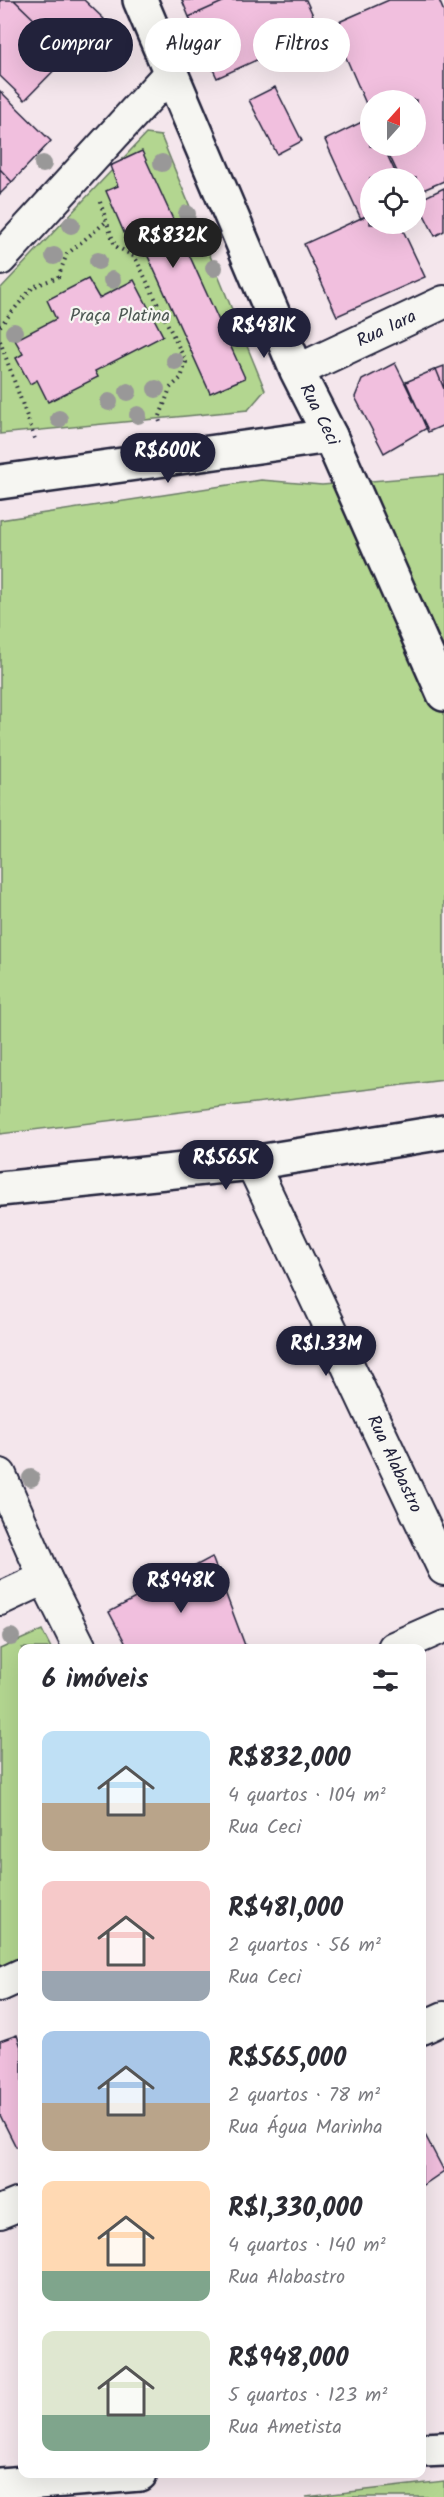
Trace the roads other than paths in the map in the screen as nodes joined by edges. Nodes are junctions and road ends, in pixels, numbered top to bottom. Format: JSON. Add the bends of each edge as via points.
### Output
{"nodes":[{"id":1,"x":140,"y":0,"type":"edge"},
{"id":2,"x":148,"y":18,"type":"edge"},
{"id":3,"x":171,"y":72,"type":"joint"},
{"id":4,"x":0,"y":259,"type":"edge"},
{"id":5,"x":444,"y":302,"type":"edge"},
{"id":6,"x":297,"y":371,"type":"junction"},
{"id":7,"x":330,"y":436,"type":"junction"},
{"id":8,"x":0,"y":482,"type":"edge"},
{"id":9,"x":444,"y":694,"type":"edge"},
{"id":10,"x":444,"y":1132,"type":"edge"},
{"id":11,"x":252,"y":1163,"type":"junction"},
{"id":12,"x":0,"y":1188,"type":"edge"},
{"id":13,"x":0,"y":1475,"type":"edge"},
{"id":14,"x":444,"y":1569,"type":"edge"},
{"id":15,"x":45,"y":1578,"type":"junction"},
{"id":16,"x":0,"y":1599,"type":"edge"},
{"id":17,"x":444,"y":1626,"type":"edge"},
{"id":18,"x":78,"y":1644,"type":"edge"},
{"id":19,"x":403,"y":1644,"type":"edge"},
{"id":20,"x":18,"y":1977,"type":"edge"},
{"id":21,"x":0,"y":1985,"type":"edge"},
{"id":22,"x":444,"y":2018,"type":"edge"},
{"id":23,"x":426,"y":2026,"type":"edge"},
{"id":24,"x":18,"y":2205,"type":"edge"},
{"id":25,"x":0,"y":2212,"type":"edge"},
{"id":26,"x":444,"y":2449,"type":"edge"},
{"id":27,"x":426,"y":2451,"type":"edge"},
{"id":28,"x":89,"y":2478,"type":"edge"},
{"id":29,"x":0,"y":2485,"type":"edge"}],
"edges":[{"from":1,"to":2,"type":"main road","name":"Rua Ceci"},
{"from":3,"to":4,"type":"street"},
{"from":3,"to":6,"type":"main road","name":"Rua Ceci"},
{"from":5,"to":6,"type":"street","name":"Rua Iara"},
{"from":6,"to":7,"type":"main road","name":"Rua Ceci"},
{"from":7,"to":8,"type":"main road"},
{"from":7,"to":9,"type":"main road","name":"Rua Ceci"},
{"from":10,"to":11,"type":"main road"},
{"from":11,"to":12,"type":"main road"},
{"from":11,"to":14,"type":"street","name":"Rua Alabastro"},
{"from":13,"to":15,"type":"street"},
{"from":15,"to":16,"type":"street"},
{"from":15,"to":18,"type":"street"},
{"from":17,"to":19,"type":"street"},
{"from":20,"to":21,"type":"street"},
{"from":22,"to":23,"type":"street"},
{"from":24,"to":25,"type":"street"},
{"from":26,"to":27,"type":"main road"},
{"from":28,"to":29,"type":"main road"}]}
